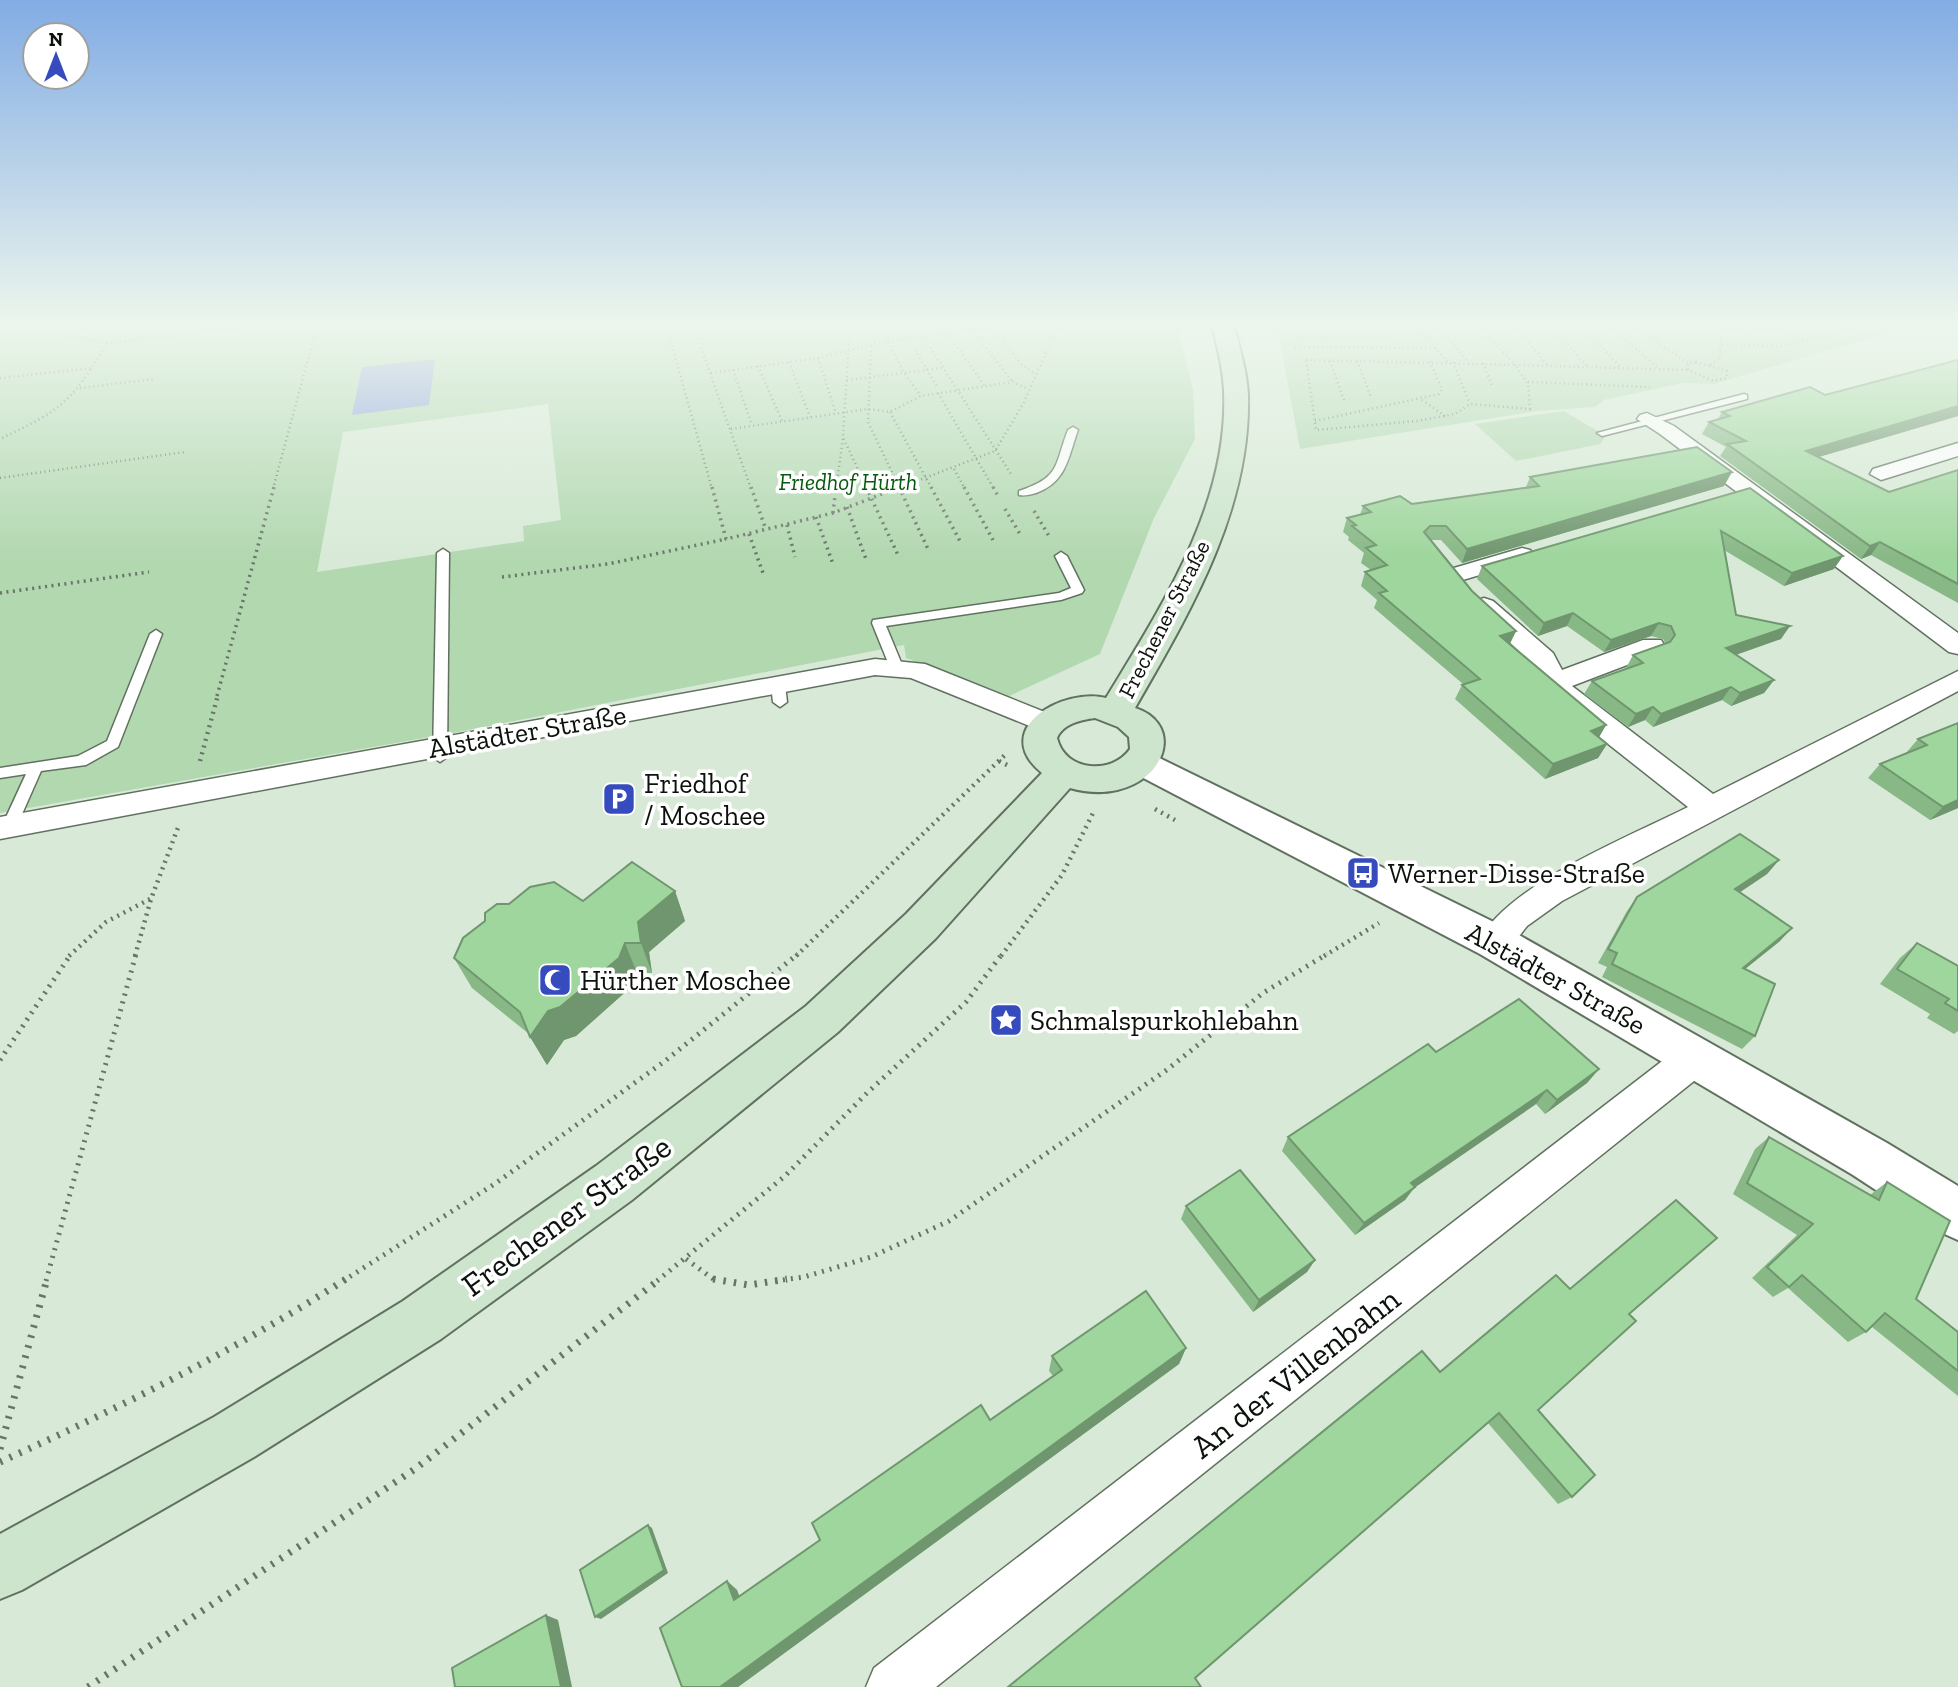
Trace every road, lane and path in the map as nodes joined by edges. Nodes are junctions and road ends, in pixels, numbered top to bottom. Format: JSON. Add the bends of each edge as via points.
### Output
{"nodes":[{"id":1,"x":65,"y":401,"type":"edge"},
{"id":2,"x":297,"y":401,"type":"edge"},
{"id":3,"x":687,"y":401,"type":"edge"},
{"id":4,"x":721,"y":401,"type":"edge"},
{"id":5,"x":743,"y":401,"type":"edge"},
{"id":6,"x":773,"y":401,"type":"edge"},
{"id":7,"x":804,"y":401,"type":"edge"},
{"id":8,"x":832,"y":401,"type":"edge"},
{"id":9,"x":846,"y":401,"type":"edge"},
{"id":10,"x":868,"y":401,"type":"edge"},
{"id":11,"x":912,"y":401,"type":"edge"},
{"id":12,"x":943,"y":401,"type":"edge"},
{"id":13,"x":964,"y":401,"type":"edge"},
{"id":14,"x":1024,"y":401,"type":"edge"},
{"id":15,"x":1236,"y":401,"type":"edge"},
{"id":16,"x":1311,"y":401,"type":"edge"},
{"id":17,"x":1413,"y":401,"type":"edge"},
{"id":18,"x":1424,"y":401,"type":"edge"},
{"id":19,"x":1469,"y":401,"type":"edge"},
{"id":20,"x":1529,"y":401,"type":"edge"},
{"id":21,"x":1728,"y":401,"type":"edge"},
{"id":22,"x":1470,"y":404,"type":"junction"},
{"id":23,"x":867,"y":410,"type":"junction"},
{"id":24,"x":846,"y":412,"type":"junction"},
{"id":25,"x":890,"y":412,"type":"junction"},
{"id":26,"x":836,"y":414,"type":"junction"},
{"id":27,"x":1446,"y":416,"type":"junction"},
{"id":28,"x":810,"y":417,"type":"junction"},
{"id":29,"x":1647,"y":419,"type":"junction"},
{"id":30,"x":782,"y":421,"type":"junction"},
{"id":31,"x":1314,"y":421,"type":"junction"},
{"id":32,"x":752,"y":426,"type":"junction"},
{"id":33,"x":731,"y":429,"type":"junction"},
{"id":34,"x":1073,"y":430,"type":"dead end"},
{"id":35,"x":1602,"y":433,"type":"dead end"},
{"id":36,"x":843,"y":438,"type":"junction"},
{"id":37,"x":0,"y":439,"type":"edge"},
{"id":38,"x":1958,"y":449,"type":"edge"},
{"id":39,"x":995,"y":451,"type":"junction"},
{"id":40,"x":186,"y":452,"type":"dead end"},
{"id":41,"x":977,"y":458,"type":"junction"},
{"id":42,"x":954,"y":469,"type":"junction"},
{"id":43,"x":1881,"y":474,"type":"dead end"},
{"id":44,"x":0,"y":478,"type":"edge"},
{"id":45,"x":927,"y":479,"type":"junction"},
{"id":46,"x":900,"y":488,"type":"junction"},
{"id":47,"x":1746,"y":489,"type":"junction"},
{"id":48,"x":1023,"y":493,"type":"junction"},
{"id":49,"x":1719,"y":497,"type":"edge"},
{"id":50,"x":873,"y":499,"type":"junction"},
{"id":51,"x":847,"y":507,"type":"junction"},
{"id":52,"x":832,"y":513,"type":"junction"},
{"id":53,"x":816,"y":517,"type":"junction"},
{"id":54,"x":787,"y":525,"type":"junction"},
{"id":55,"x":766,"y":530,"type":"junction"},
{"id":56,"x":750,"y":534,"type":"junction"},
{"id":57,"x":1020,"y":534,"type":"dead end"},
{"id":58,"x":726,"y":539,"type":"junction"},
{"id":59,"x":993,"y":540,"type":"dead end"},
{"id":60,"x":961,"y":543,"type":"dead end"},
{"id":61,"x":1548,"y":548,"type":"edge"},
{"id":62,"x":928,"y":549,"type":"dead end"},
{"id":63,"x":443,"y":553,"type":"dead end"},
{"id":64,"x":898,"y":555,"type":"dead end"},
{"id":65,"x":795,"y":556,"type":"dead end"},
{"id":66,"x":1061,"y":556,"type":"joint"},
{"id":67,"x":867,"y":562,"type":"dead end"},
{"id":68,"x":833,"y":564,"type":"dead end"},
{"id":69,"x":149,"y":572,"type":"dead end"},
{"id":70,"x":763,"y":573,"type":"dead end"},
{"id":71,"x":502,"y":577,"type":"dead end"},
{"id":72,"x":0,"y":593,"type":"edge"},
{"id":73,"x":156,"y":634,"type":"dead end"},
{"id":74,"x":1652,"y":646,"type":"edge"},
{"id":75,"x":1958,"y":646,"type":"edge"},
{"id":76,"x":897,"y":667,"type":"junction"},
{"id":77,"x":1958,"y":680,"type":"edge"},
{"id":78,"x":1554,"y":682,"type":"junction"},
{"id":79,"x":1116,"y":711,"type":"junction"},
{"id":80,"x":1047,"y":724,"type":"junction"},
{"id":81,"x":440,"y":752,"type":"junction"},
{"id":82,"x":999,"y":761,"type":"dead end"},
{"id":83,"x":1143,"y":762,"type":"junction"},
{"id":84,"x":36,"y":767,"type":"junction"},
{"id":85,"x":0,"y":773,"type":"edge"},
{"id":86,"x":1081,"y":786,"type":"junction"},
{"id":87,"x":192,"y":790,"type":"junction"},
{"id":88,"x":1711,"y":808,"type":"junction"},
{"id":89,"x":5,"y":827,"type":"edge"},
{"id":90,"x":151,"y":899,"type":"junction"},
{"id":91,"x":1380,"y":923,"type":"dead end"},
{"id":92,"x":1495,"y":942,"type":"junction"},
{"id":93,"x":1696,"y":1057,"type":"junction"},
{"id":94,"x":0,"y":1060,"type":"edge"},
{"id":95,"x":1958,"y":1215,"type":"edge"},
{"id":96,"x":686,"y":1259,"type":"junction"},
{"id":97,"x":0,"y":1449,"type":"edge"},
{"id":98,"x":0,"y":1462,"type":"edge"},
{"id":99,"x":0,"y":1568,"type":"edge"},
{"id":100,"x":88,"y":1687,"type":"edge"},
{"id":101,"x":894,"y":1687,"type":"edge"}],
"edges":[{"from":1,"to":37,"type":"path","via":[[48,416]]},
{"from":2,"to":87,"type":"path"},
{"from":3,"to":58,"type":"path"},
{"from":4,"to":33,"type":"path"},
{"from":5,"to":32,"type":"path"},
{"from":6,"to":30,"type":"path"},
{"from":7,"to":28,"type":"path"},
{"from":8,"to":26,"type":"path"},
{"from":9,"to":24,"type":"path"},
{"from":10,"to":23,"type":"path"},
{"from":11,"to":25,"type":"path"},
{"from":12,"to":41,"type":"path"},
{"from":13,"to":39,"type":"path"},
{"from":14,"to":39,"type":"path"},
{"from":15,"to":79,"type":"main road","name":"Frechener Straße","via":[[1233,440],[1218,512],[1179,600]]},
{"from":16,"to":31,"type":"path"},
{"from":17,"to":31,"type":"path"},
{"from":18,"to":27,"type":"path"},
{"from":19,"to":22,"type":"path"},
{"from":20,"to":22,"type":"path","via":[[1530,409]]},
{"from":21,"to":29,"type":"lane"},
{"from":22,"to":27,"type":"path"},
{"from":23,"to":24,"type":"path"},
{"from":23,"to":25,"type":"path"},
{"from":23,"to":46,"type":"path","via":[[868,422]]},
{"from":24,"to":26,"type":"path"},
{"from":24,"to":36,"type":"path"},
{"from":25,"to":45,"type":"path"},
{"from":26,"to":28,"type":"path"},
{"from":27,"to":31,"type":"path","via":[[1316,430]]},
{"from":28,"to":30,"type":"path"},
{"from":29,"to":35,"type":"lane"},
{"from":29,"to":47,"type":"street"},
{"from":30,"to":32,"type":"path"},
{"from":32,"to":33,"type":"path"},
{"from":33,"to":55,"type":"path"},
{"from":34,"to":48,"type":"lane","via":[[1061,472],[1052,483]]},
{"from":36,"to":50,"type":"path"},
{"from":36,"to":52,"type":"path"},
{"from":38,"to":43,"type":"street"},
{"from":39,"to":41,"type":"path"},
{"from":39,"to":48,"type":"path"},
{"from":40,"to":44,"type":"path"},
{"from":41,"to":42,"type":"path"},
{"from":41,"to":57,"type":"path"},
{"from":42,"to":45,"type":"path"},
{"from":42,"to":59,"type":"path"},
{"from":45,"to":46,"type":"path"},
{"from":45,"to":60,"type":"path"},
{"from":46,"to":50,"type":"path"},
{"from":46,"to":62,"type":"path"},
{"from":47,"to":49,"type":"street"},
{"from":47,"to":75,"type":"street"},
{"from":48,"to":66,"type":"path"},
{"from":50,"to":51,"type":"path"},
{"from":50,"to":64,"type":"path"},
{"from":51,"to":52,"type":"path"},
{"from":51,"to":67,"type":"path"},
{"from":52,"to":53,"type":"path"},
{"from":53,"to":54,"type":"path"},
{"from":53,"to":68,"type":"path"},
{"from":54,"to":55,"type":"path"},
{"from":54,"to":65,"type":"path"},
{"from":55,"to":56,"type":"path"},
{"from":56,"to":58,"type":"path"},
{"from":56,"to":70,"type":"path"},
{"from":58,"to":71,"type":"path","via":[[608,564]]},
{"from":61,"to":78,"type":"street","via":[[1449,566],[1477,599],[1544,659]]},
{"from":63,"to":81,"type":"lane"},
{"from":66,"to":76,"type":"lane","via":[[1077,590],[878,623]]},
{"from":69,"to":72,"type":"path"},
{"from":73,"to":84,"type":"lane","via":[[113,744],[81,761]]},
{"from":74,"to":78,"type":"street"},
{"from":76,"to":80,"type":"street","name":"Alstädter Straße","via":[[915,670]]},
{"from":76,"to":81,"type":"street","name":"Alstädter Straße","via":[[875,667],[779,694]]},
{"from":77,"to":88,"type":"street"},
{"from":78,"to":88,"type":"street","via":[[1565,696]]},
{"from":79,"to":80,"type":"main road","via":[[1077,708]]},
{"from":79,"to":83,"type":"main road","via":[[1142,727],[1148,739]]},
{"from":80,"to":86,"type":"main road","via":[[1041,744],[1045,754]]},
{"from":81,"to":87,"type":"street","name":"Alstädter Straße"},
{"from":82,"to":98,"type":"path","via":[[780,971],[496,1183],[306,1305],[117,1409]]},
{"from":83,"to":86,"type":"main road","via":[[1132,771],[1108,778],[1080,777]]},
{"from":83,"to":92,"type":"street","name":"Alstädter Straße"},
{"from":84,"to":85,"type":"lane"},
{"from":84,"to":89,"type":"lane"},
{"from":86,"to":96,"type":"path","via":[[1083,838],[1062,875],[966,1002],[785,1176]]},
{"from":86,"to":99,"type":"main road","name":"Frechener Straße","via":[[822,1019],[614,1183],[422,1320],[234,1437]]},
{"from":87,"to":89,"type":"street","name":"Alstädter Straße"},
{"from":87,"to":90,"type":"path"},
{"from":88,"to":92,"type":"street","via":[[1550,892],[1515,917]]},
{"from":90,"to":94,"type":"path","via":[[106,922],[65,960]]},
{"from":90,"to":97,"type":"path"},
{"from":91,"to":96,"type":"path","via":[[1264,993],[1168,1069],[949,1221],[871,1257],[804,1277],[749,1285],[715,1280]]},
{"from":92,"to":93,"type":"street","name":"Alstädter Straße"},
{"from":93,"to":95,"type":"street","name":"Alstädter Straße"},
{"from":93,"to":101,"type":"street","name":"An der Villenbahn"},
{"from":96,"to":100,"type":"path","via":[[415,1469]]}]}
